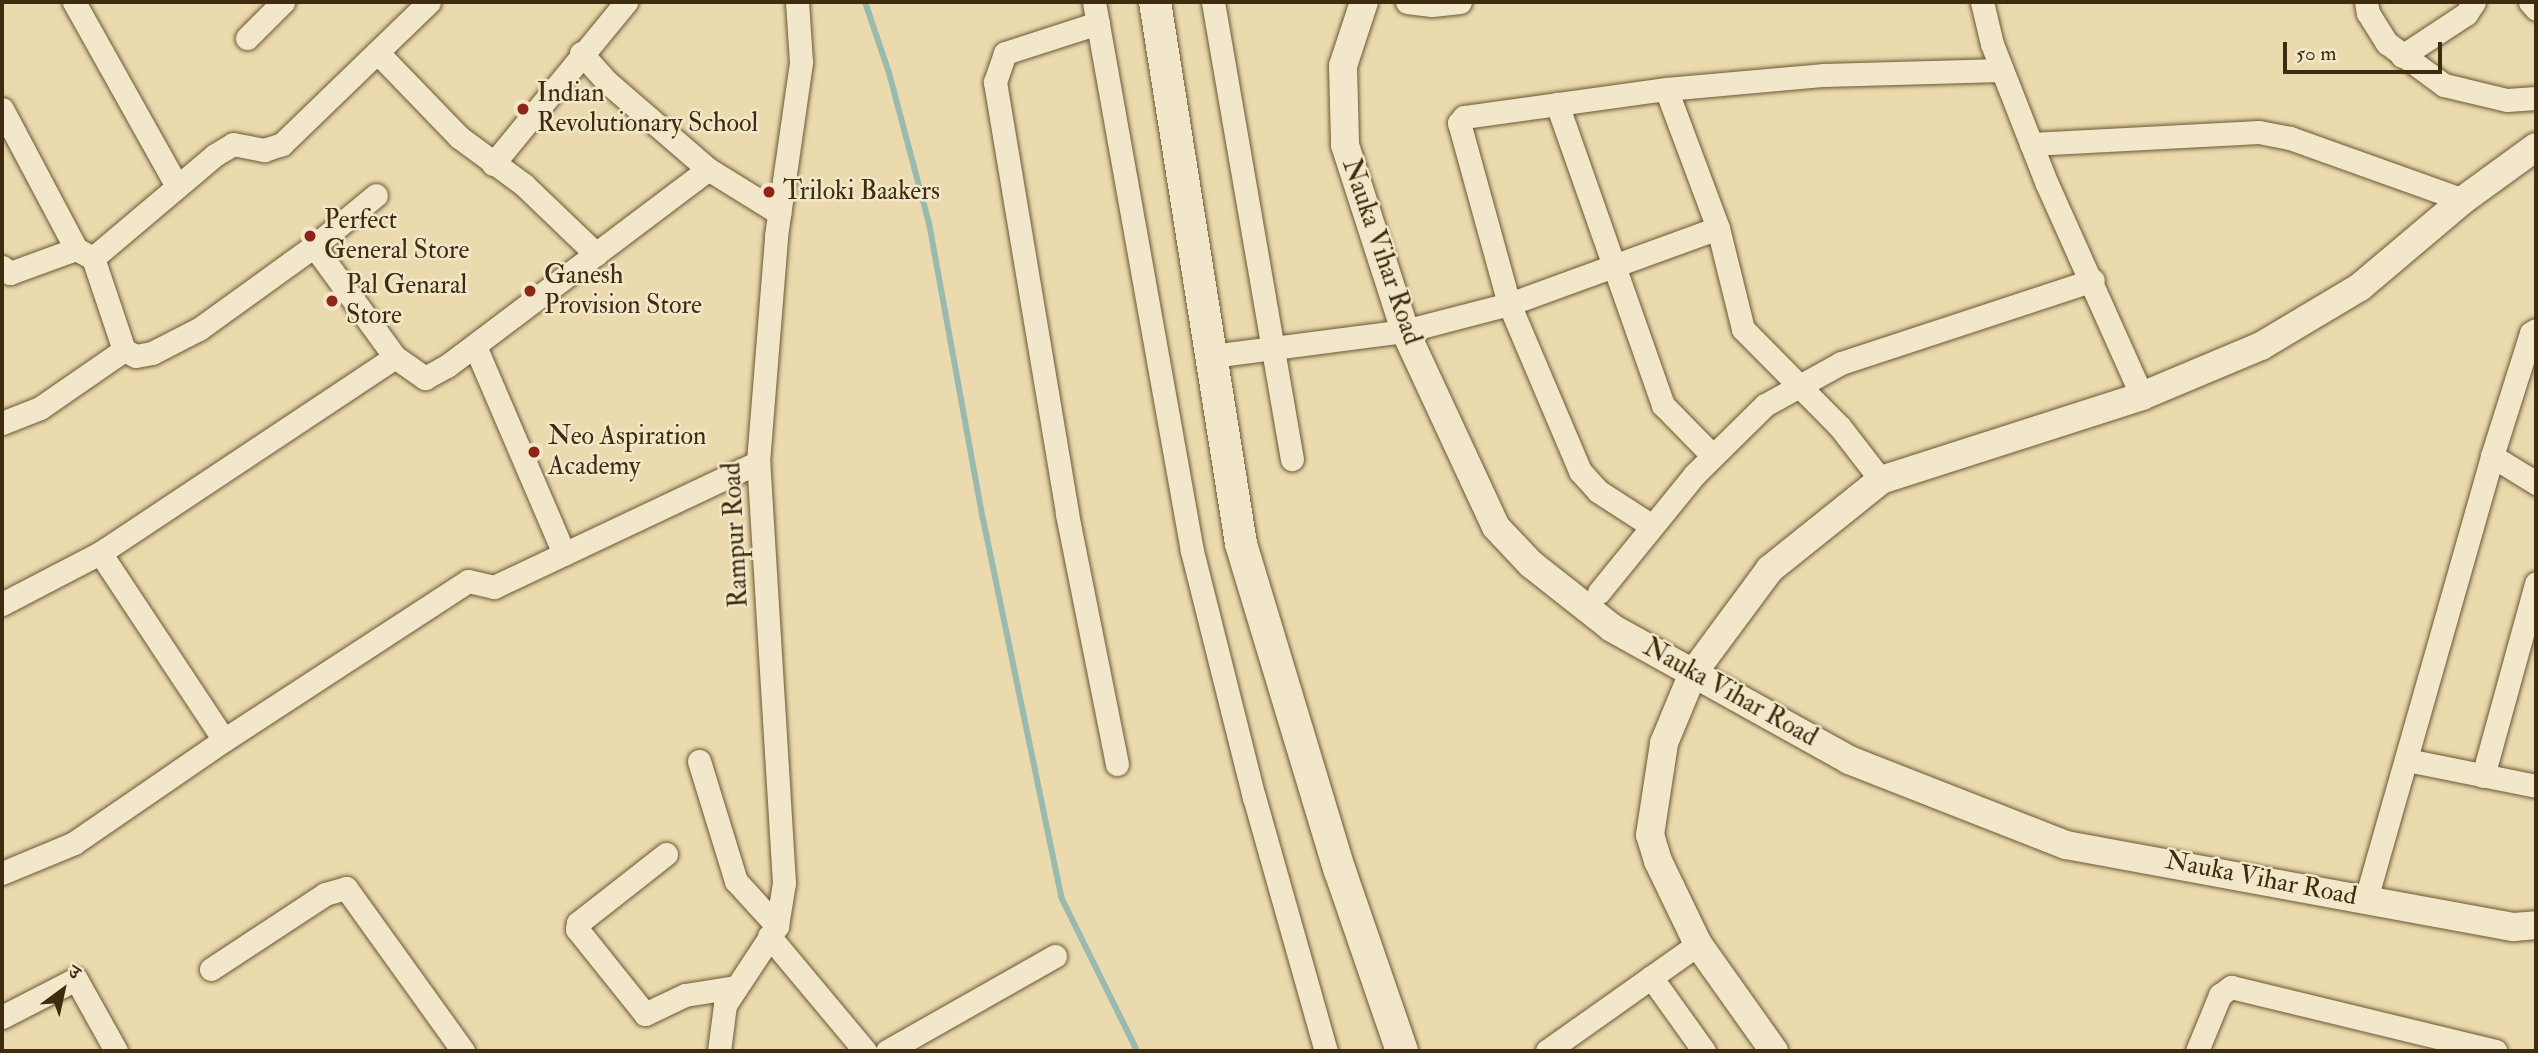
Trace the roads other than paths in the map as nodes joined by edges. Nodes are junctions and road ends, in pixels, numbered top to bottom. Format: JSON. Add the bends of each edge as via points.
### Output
{"nodes":[{"id":1,"x":74,"y":2,"type":"edge"},
{"id":2,"x":283,"y":2,"type":"edge"},
{"id":3,"x":429,"y":2,"type":"edge"},
{"id":4,"x":626,"y":2,"type":"edge"},
{"id":5,"x":796,"y":2,"type":"edge"},
{"id":6,"x":1155,"y":2,"type":"edge"},
{"id":7,"x":1213,"y":2,"type":"edge"},
{"id":8,"x":1364,"y":2,"type":"edge"},
{"id":9,"x":1407,"y":2,"type":"edge"},
{"id":10,"x":1460,"y":2,"type":"edge"},
{"id":11,"x":1982,"y":2,"type":"edge"},
{"id":12,"x":2366,"y":2,"type":"edge"},
{"id":13,"x":2530,"y":2,"type":"edge"},
{"id":14,"x":2475,"y":4,"type":"edge"},
{"id":15,"x":2536,"y":9,"type":"edge"},
{"id":16,"x":1096,"y":12,"type":"edge"},
{"id":17,"x":247,"y":38,"type":"dead end"},
{"id":18,"x":378,"y":53,"type":"junction"},
{"id":19,"x":581,"y":53,"type":"junction"},
{"id":20,"x":2402,"y":56,"type":"junction"},
{"id":21,"x":2003,"y":70,"type":"junction"},
{"id":22,"x":1665,"y":89,"type":"junction"},
{"id":23,"x":2536,"y":98,"type":"edge"},
{"id":24,"x":1557,"y":104,"type":"junction"},
{"id":25,"x":2,"y":109,"type":"edge"},
{"id":26,"x":2031,"y":144,"type":"junction"},
{"id":27,"x":2536,"y":147,"type":"edge"},
{"id":28,"x":493,"y":164,"type":"junction"},
{"id":29,"x":708,"y":169,"type":"junction"},
{"id":30,"x":177,"y":186,"type":"junction"},
{"id":31,"x":376,"y":195,"type":"dead end"},
{"id":32,"x":2463,"y":200,"type":"junction"},
{"id":33,"x":779,"y":213,"type":"junction"},
{"id":34,"x":1718,"y":228,"type":"junction"},
{"id":35,"x":314,"y":246,"type":"junction"},
{"id":36,"x":85,"y":254,"type":"junction"},
{"id":37,"x":596,"y":254,"type":"junction"},
{"id":38,"x":1612,"y":263,"type":"junction"},
{"id":39,"x":2,"y":267,"type":"edge"},
{"id":40,"x":2093,"y":280,"type":"junction"},
{"id":41,"x":1509,"y":304,"type":"junction"},
{"id":42,"x":2536,"y":330,"type":"edge"},
{"id":43,"x":1405,"y":331,"type":"junction"},
{"id":44,"x":475,"y":346,"type":"junction"},
{"id":45,"x":1273,"y":349,"type":"junction"},
{"id":46,"x":124,"y":351,"type":"junction"},
{"id":47,"x":1212,"y":356,"type":"junction"},
{"id":48,"x":395,"y":357,"type":"junction"},
{"id":49,"x":1800,"y":386,"type":"junction"},
{"id":50,"x":2142,"y":396,"type":"junction"},
{"id":51,"x":2,"y":423,"type":"edge"},
{"id":52,"x":1713,"y":456,"type":"junction"},
{"id":53,"x":2492,"y":456,"type":"junction"},
{"id":54,"x":1292,"y":459,"type":"dead end"},
{"id":55,"x":758,"y":462,"type":"junction"},
{"id":56,"x":1881,"y":480,"type":"junction"},
{"id":57,"x":2536,"y":483,"type":"edge"},
{"id":58,"x":1652,"y":526,"type":"junction"},
{"id":59,"x":100,"y":553,"type":"junction"},
{"id":60,"x":564,"y":554,"type":"junction"},
{"id":61,"x":2536,"y":583,"type":"edge"},
{"id":62,"x":1599,"y":592,"type":"dead end"},
{"id":63,"x":2,"y":604,"type":"edge"},
{"id":64,"x":1693,"y":673,"type":"junction"},
{"id":65,"x":224,"y":740,"type":"junction"},
{"id":66,"x":2407,"y":760,"type":"junction"},
{"id":67,"x":699,"y":761,"type":"dead end"},
{"id":68,"x":1117,"y":765,"type":"dead end"},
{"id":69,"x":2483,"y":776,"type":"junction"},
{"id":70,"x":2536,"y":786,"type":"edge"},
{"id":71,"x":666,"y":854,"type":"dead end"},
{"id":72,"x":2,"y":873,"type":"edge"},
{"id":73,"x":2366,"y":899,"type":"junction"},
{"id":74,"x":2536,"y":925,"type":"edge"},
{"id":75,"x":773,"y":931,"type":"junction"},
{"id":76,"x":1698,"y":944,"type":"junction"},
{"id":77,"x":1055,"y":956,"type":"dead end"},
{"id":78,"x":211,"y":969,"type":"dead end"},
{"id":79,"x":1651,"y":977,"type":"junction"},
{"id":80,"x":736,"y":987,"type":"junction"},
{"id":81,"x":2,"y":1017,"type":"edge"},
{"id":82,"x":1556,"y":1049,"type":"edge"},
{"id":83,"x":116,"y":1051,"type":"edge"},
{"id":84,"x":463,"y":1051,"type":"edge"},
{"id":85,"x":719,"y":1051,"type":"edge"},
{"id":86,"x":865,"y":1051,"type":"edge"},
{"id":87,"x":887,"y":1051,"type":"edge"},
{"id":88,"x":1326,"y":1051,"type":"edge"},
{"id":89,"x":1402,"y":1051,"type":"edge"},
{"id":90,"x":1703,"y":1051,"type":"edge"},
{"id":91,"x":1774,"y":1051,"type":"edge"},
{"id":92,"x":2197,"y":1051,"type":"edge"},
{"id":93,"x":2495,"y":1051,"type":"edge"}],
"edges":[{"from":1,"to":30,"type":"street"},
{"from":2,"to":17,"type":"street"},
{"from":3,"to":18,"type":"street"},
{"from":4,"to":19,"type":"street"},
{"from":5,"to":33,"type":"street","name":"Rampur Road","via":[[800,62]]},
{"from":6,"to":47,"type":"main road"},
{"from":7,"to":45,"type":"street"},
{"from":8,"to":43,"type":"street","name":"Nauka Vihar Road","via":[[1343,66],[1345,145]]},
{"from":9,"to":10,"type":"street"},
{"from":11,"to":21,"type":"street"},
{"from":12,"to":20,"type":"street","via":[[2387,43]]},
{"from":13,"to":15,"type":"street"},
{"from":14,"to":20,"type":"street"},
{"from":16,"to":68,"type":"street","via":[[1005,54],[995,82],[1068,514]]},
{"from":16,"to":88,"type":"street","via":[[1192,551],[1254,797]]},
{"from":18,"to":28,"type":"street","via":[[459,137]]},
{"from":18,"to":30,"type":"street","via":[[282,144],[264,150],[233,144]]},
{"from":19,"to":28,"type":"street"},
{"from":19,"to":29,"type":"street","via":[[606,81]]},
{"from":20,"to":23,"type":"street","via":[[2462,93],[2507,100]]},
{"from":21,"to":22,"type":"street","via":[[1824,75]]},
{"from":21,"to":26,"type":"street"},
{"from":22,"to":24,"type":"street"},
{"from":22,"to":34,"type":"street"},
{"from":24,"to":38,"type":"street"},
{"from":24,"to":41,"type":"street","via":[[1460,119]]},
{"from":25,"to":36,"type":"street"},
{"from":26,"to":32,"type":"street","via":[[2259,132],[2290,138]]},
{"from":26,"to":40,"type":"street"},
{"from":27,"to":32,"type":"street"},
{"from":28,"to":37,"type":"street","via":[[542,200]]},
{"from":29,"to":33,"type":"street"},
{"from":29,"to":37,"type":"street"},
{"from":30,"to":36,"type":"street"},
{"from":31,"to":35,"type":"street"},
{"from":32,"to":50,"type":"street","via":[[2360,287],[2261,346]]},
{"from":33,"to":55,"type":"street","name":"Rampur Road"},
{"from":34,"to":38,"type":"street"},
{"from":34,"to":49,"type":"street","via":[[1743,329]]},
{"from":35,"to":46,"type":"street","via":[[199,329],[152,353],[136,356]]},
{"from":35,"to":48,"type":"street"},
{"from":36,"to":39,"type":"street","via":[[10,273]]},
{"from":36,"to":46,"type":"street"},
{"from":37,"to":44,"type":"street"},
{"from":38,"to":41,"type":"street"},
{"from":38,"to":52,"type":"street","via":[[1663,404]]},
{"from":40,"to":49,"type":"street","via":[[1841,363]]},
{"from":40,"to":50,"type":"street"},
{"from":41,"to":43,"type":"street"},
{"from":41,"to":58,"type":"street","via":[[1580,471],[1598,491]]},
{"from":42,"to":53,"type":"street"},
{"from":43,"to":45,"type":"street"},
{"from":43,"to":64,"type":"street","name":"Nauka Vihar Road","via":[[1496,527],[1531,564],[1612,628]]},
{"from":44,"to":48,"type":"street","via":[[425,378]]},
{"from":44,"to":60,"type":"street"},
{"from":45,"to":47,"type":"street"},
{"from":45,"to":54,"type":"street"},
{"from":46,"to":51,"type":"street","via":[[40,408]]},
{"from":47,"to":89,"type":"main road","via":[[1241,544],[1340,871]]},
{"from":48,"to":59,"type":"street"},
{"from":49,"to":52,"type":"street","via":[[1765,405]]},
{"from":49,"to":56,"type":"street"},
{"from":50,"to":56,"type":"street"},
{"from":52,"to":58,"type":"street"},
{"from":53,"to":57,"type":"street"},
{"from":53,"to":66,"type":"street"},
{"from":55,"to":60,"type":"street"},
{"from":55,"to":75,"type":"street","name":"Rampur Road","via":[[782,797],[784,883]]},
{"from":56,"to":64,"type":"street","via":[[1770,569]]},
{"from":58,"to":62,"type":"street"},
{"from":59,"to":63,"type":"street"},
{"from":59,"to":65,"type":"street"},
{"from":60,"to":65,"type":"street","via":[[494,587],[468,581]]},
{"from":61,"to":69,"type":"street"},
{"from":64,"to":73,"type":"street","name":"Nauka Vihar Road","via":[[1849,760],[2020,830],[2066,845]]},
{"from":64,"to":76,"type":"street","via":[[1664,743],[1650,835]]},
{"from":65,"to":72,"type":"street","via":[[74,843]]},
{"from":66,"to":69,"type":"street"},
{"from":66,"to":73,"type":"street"},
{"from":67,"to":75,"type":"street","via":[[736,881]]},
{"from":69,"to":70,"type":"street"},
{"from":71,"to":80,"type":"street","via":[[578,923],[577,929],[645,1014],[685,995]]},
{"from":73,"to":74,"type":"street","name":"Nauka Vihar Road","via":[[2514,927]]},
{"from":75,"to":80,"type":"street","name":"Rampur Road"},
{"from":75,"to":86,"type":"street"},
{"from":76,"to":79,"type":"street"},
{"from":76,"to":91,"type":"street"},
{"from":77,"to":87,"type":"street"},
{"from":78,"to":84,"type":"street","via":[[325,894],[346,888]]},
{"from":79,"to":82,"type":"street"},
{"from":79,"to":90,"type":"street"},
{"from":80,"to":85,"type":"street","name":"Rampur Road","via":[[725,1004]]},
{"from":81,"to":83,"type":"street","via":[[76,979]]},
{"from":92,"to":93,"type":"street","via":[[2220,995],[2231,987]]}]}
